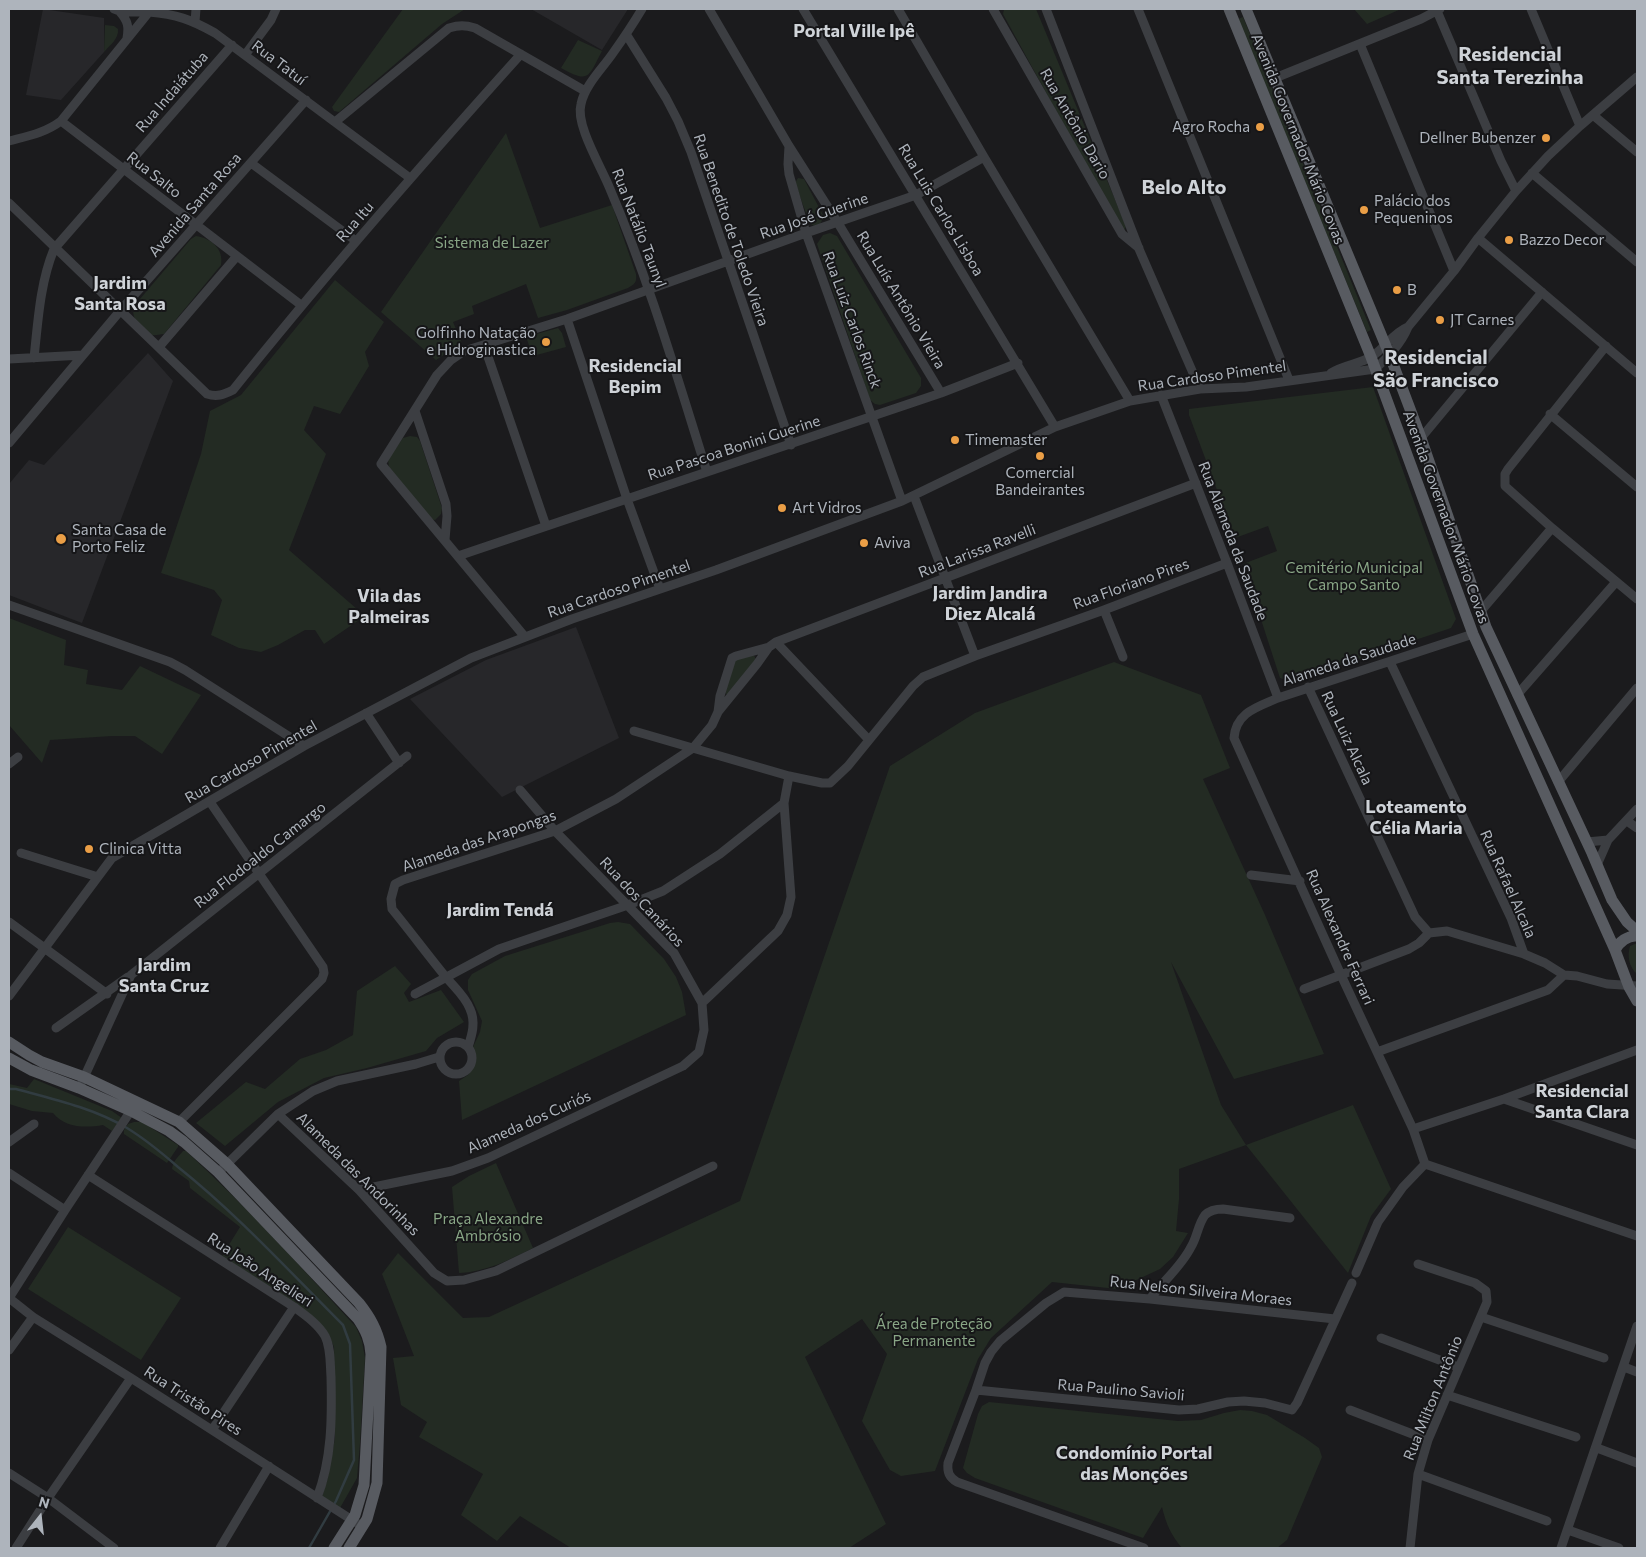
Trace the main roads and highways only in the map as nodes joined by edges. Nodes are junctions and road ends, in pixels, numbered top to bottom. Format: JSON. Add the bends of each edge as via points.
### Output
{"nodes":[{"id":1,"x":1229,"y":9,"type":"edge"},
{"id":2,"x":1246,"y":9,"type":"edge"},
{"id":3,"x":1637,"y":931,"type":"edge"},
{"id":4,"x":1637,"y":936,"type":"edge"},
{"id":5,"x":1615,"y":950,"type":"junction"},
{"id":6,"x":1633,"y":987,"type":"edge"},
{"id":7,"x":1637,"y":1001,"type":"edge"},
{"id":8,"x":9,"y":1042,"type":"edge"},
{"id":9,"x":9,"y":1058,"type":"edge"},
{"id":10,"x":81,"y":1083,"type":"junction"},
{"id":11,"x":131,"y":1111,"type":"junction"},
{"id":12,"x":222,"y":1168,"type":"junction"},
{"id":13,"x":334,"y":1548,"type":"edge"},
{"id":14,"x":348,"y":1548,"type":"edge"}],
"edges":[{"from":1,"to":5,"type":"main road","name":"Avenida Governador Mário Covas","via":[[1375,369],[1473,634]]},
{"from":2,"to":3,"type":"main road","name":"Avenida Governador Mário Covas","via":[[1390,356],[1480,612],[1612,900]]},
{"from":4,"to":5,"type":"main road","via":[[1626,938]]},
{"from":5,"to":6,"type":"main road","name":"Avenida Governador Mário Covas"},
{"from":6,"to":7,"type":"main road","name":"Avenida Governador Mário Covas"},
{"from":8,"to":10,"type":"main road"},
{"from":9,"to":10,"type":"main road","via":[[30,1070]]},
{"from":10,"to":11,"type":"main road"},
{"from":11,"to":12,"type":"main road","via":[[169,1131]]},
{"from":11,"to":12,"type":"main road","via":[[179,1122]]},
{"from":12,"to":13,"type":"main road","via":[[358,1319],[370,1342],[364,1486],[353,1520]]},
{"from":12,"to":14,"type":"main road","via":[[359,1303],[378,1334],[381,1347],[377,1483],[370,1512]]}]}
